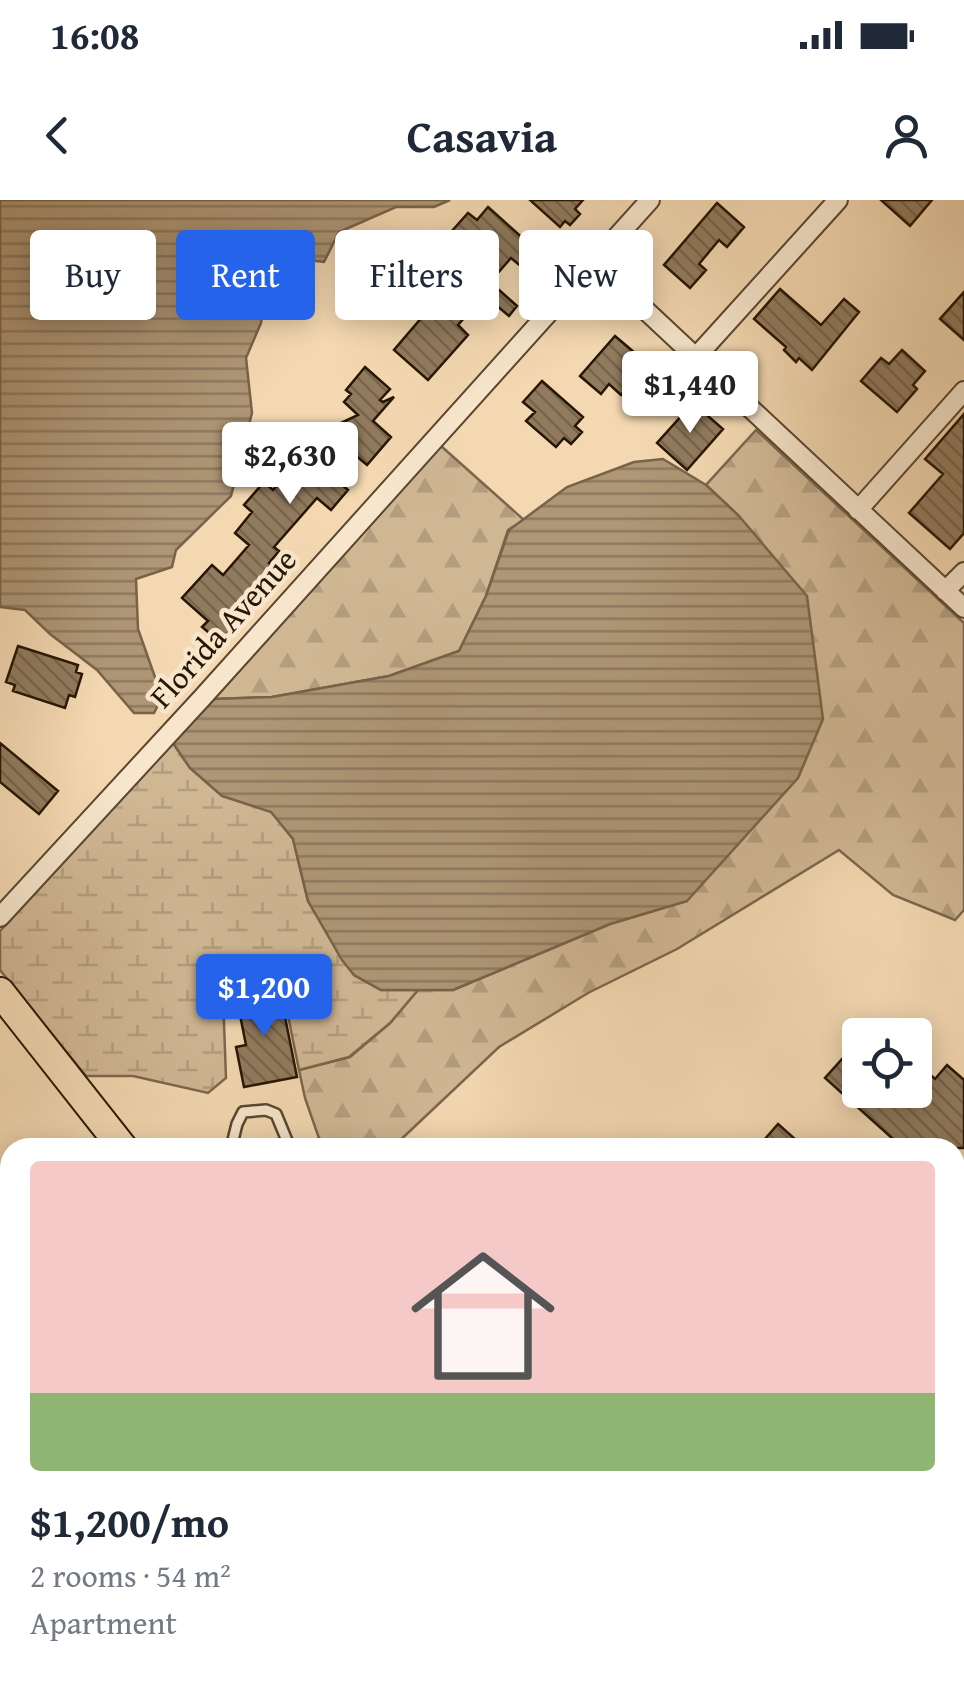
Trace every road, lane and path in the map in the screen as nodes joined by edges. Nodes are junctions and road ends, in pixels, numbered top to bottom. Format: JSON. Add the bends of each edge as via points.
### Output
{"nodes":[{"id":1,"x":650,"y":200,"type":"edge"},
{"id":2,"x":838,"y":200,"type":"edge"},
{"id":3,"x":623,"y":230,"type":"edge"},
{"id":4,"x":653,"y":317,"type":"edge"},
{"id":5,"x":542,"y":320,"type":"edge"},
{"id":6,"x":696,"y":357,"type":"junction"},
{"id":7,"x":964,"y":391,"type":"edge"},
{"id":8,"x":858,"y":510,"type":"junction"},
{"id":9,"x":964,"y":572,"type":"edge"},
{"id":10,"x":946,"y":591,"type":"junction"},
{"id":11,"x":964,"y":608,"type":"edge"},
{"id":12,"x":0,"y":917,"type":"edge"},
{"id":13,"x":0,"y":992,"type":"edge"},
{"id":14,"x":115,"y":1138,"type":"edge"},
{"id":15,"x":232,"y":1138,"type":"edge"},
{"id":16,"x":286,"y":1138,"type":"edge"}],
"edges":[{"from":1,"to":3,"type":"street","name":"Florida Avenue"},
{"from":2,"to":6,"type":"street"},
{"from":4,"to":6,"type":"street"},
{"from":5,"to":12,"type":"street","name":"Florida Avenue"},
{"from":6,"to":8,"type":"street"},
{"from":7,"to":8,"type":"street"},
{"from":8,"to":10,"type":"street"},
{"from":9,"to":10,"type":"street"},
{"from":10,"to":11,"type":"street"},
{"from":13,"to":14,"type":"main road"},
{"from":15,"to":16,"type":"lane","via":[[244,1112],[253,1110],[276,1114]]}]}
